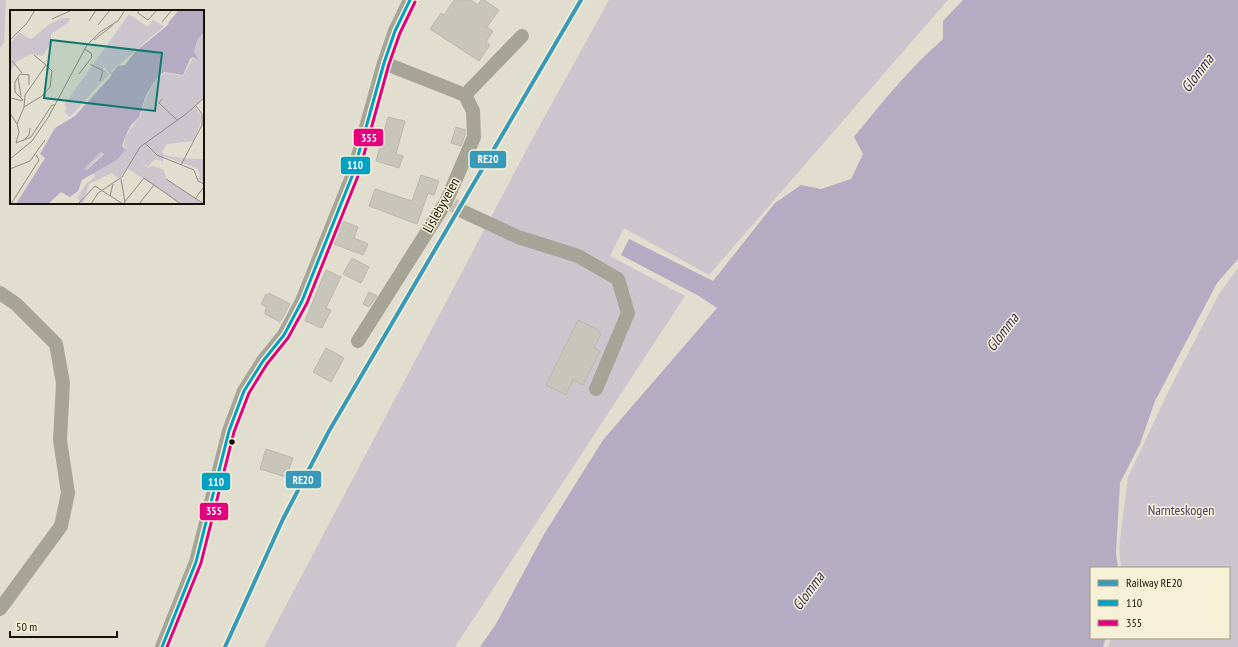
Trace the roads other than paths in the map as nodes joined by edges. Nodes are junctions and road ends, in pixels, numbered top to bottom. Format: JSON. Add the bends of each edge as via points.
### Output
{"nodes":[{"id":1,"x":410,"y":0,"type":"edge"},
{"id":2,"x":522,"y":36,"type":"dead end"},
{"id":3,"x":384,"y":63,"type":"junction"},
{"id":4,"x":465,"y":95,"type":"junction"},
{"id":5,"x":454,"y":206,"type":"junction"},
{"id":6,"x":0,"y":293,"type":"edge"},
{"id":7,"x":358,"y":341,"type":"dead end"},
{"id":8,"x":596,"y":389,"type":"dead end"},
{"id":9,"x":0,"y":609,"type":"edge"},
{"id":10,"x":162,"y":647,"type":"edge"}],
"edges":[{"from":1,"to":3,"type":"street","via":[[395,31]]},
{"from":2,"to":4,"type":"street"},
{"from":3,"to":4,"type":"street"},
{"from":3,"to":10,"type":"street","via":[[353,174],[302,300],[284,335],[264,360],[244,392],[229,431],[196,562]]},
{"from":4,"to":5,"type":"street","name":"Lislebyveien","via":[[473,111],[474,137]]},
{"from":5,"to":7,"type":"street","name":"Lislebyveien"},
{"from":5,"to":8,"type":"street","via":[[518,237],[578,256],[618,279],[628,313]]},
{"from":6,"to":9,"type":"street","via":[[16,304],[56,344],[63,383],[60,440],[68,493],[61,526]]}]}
